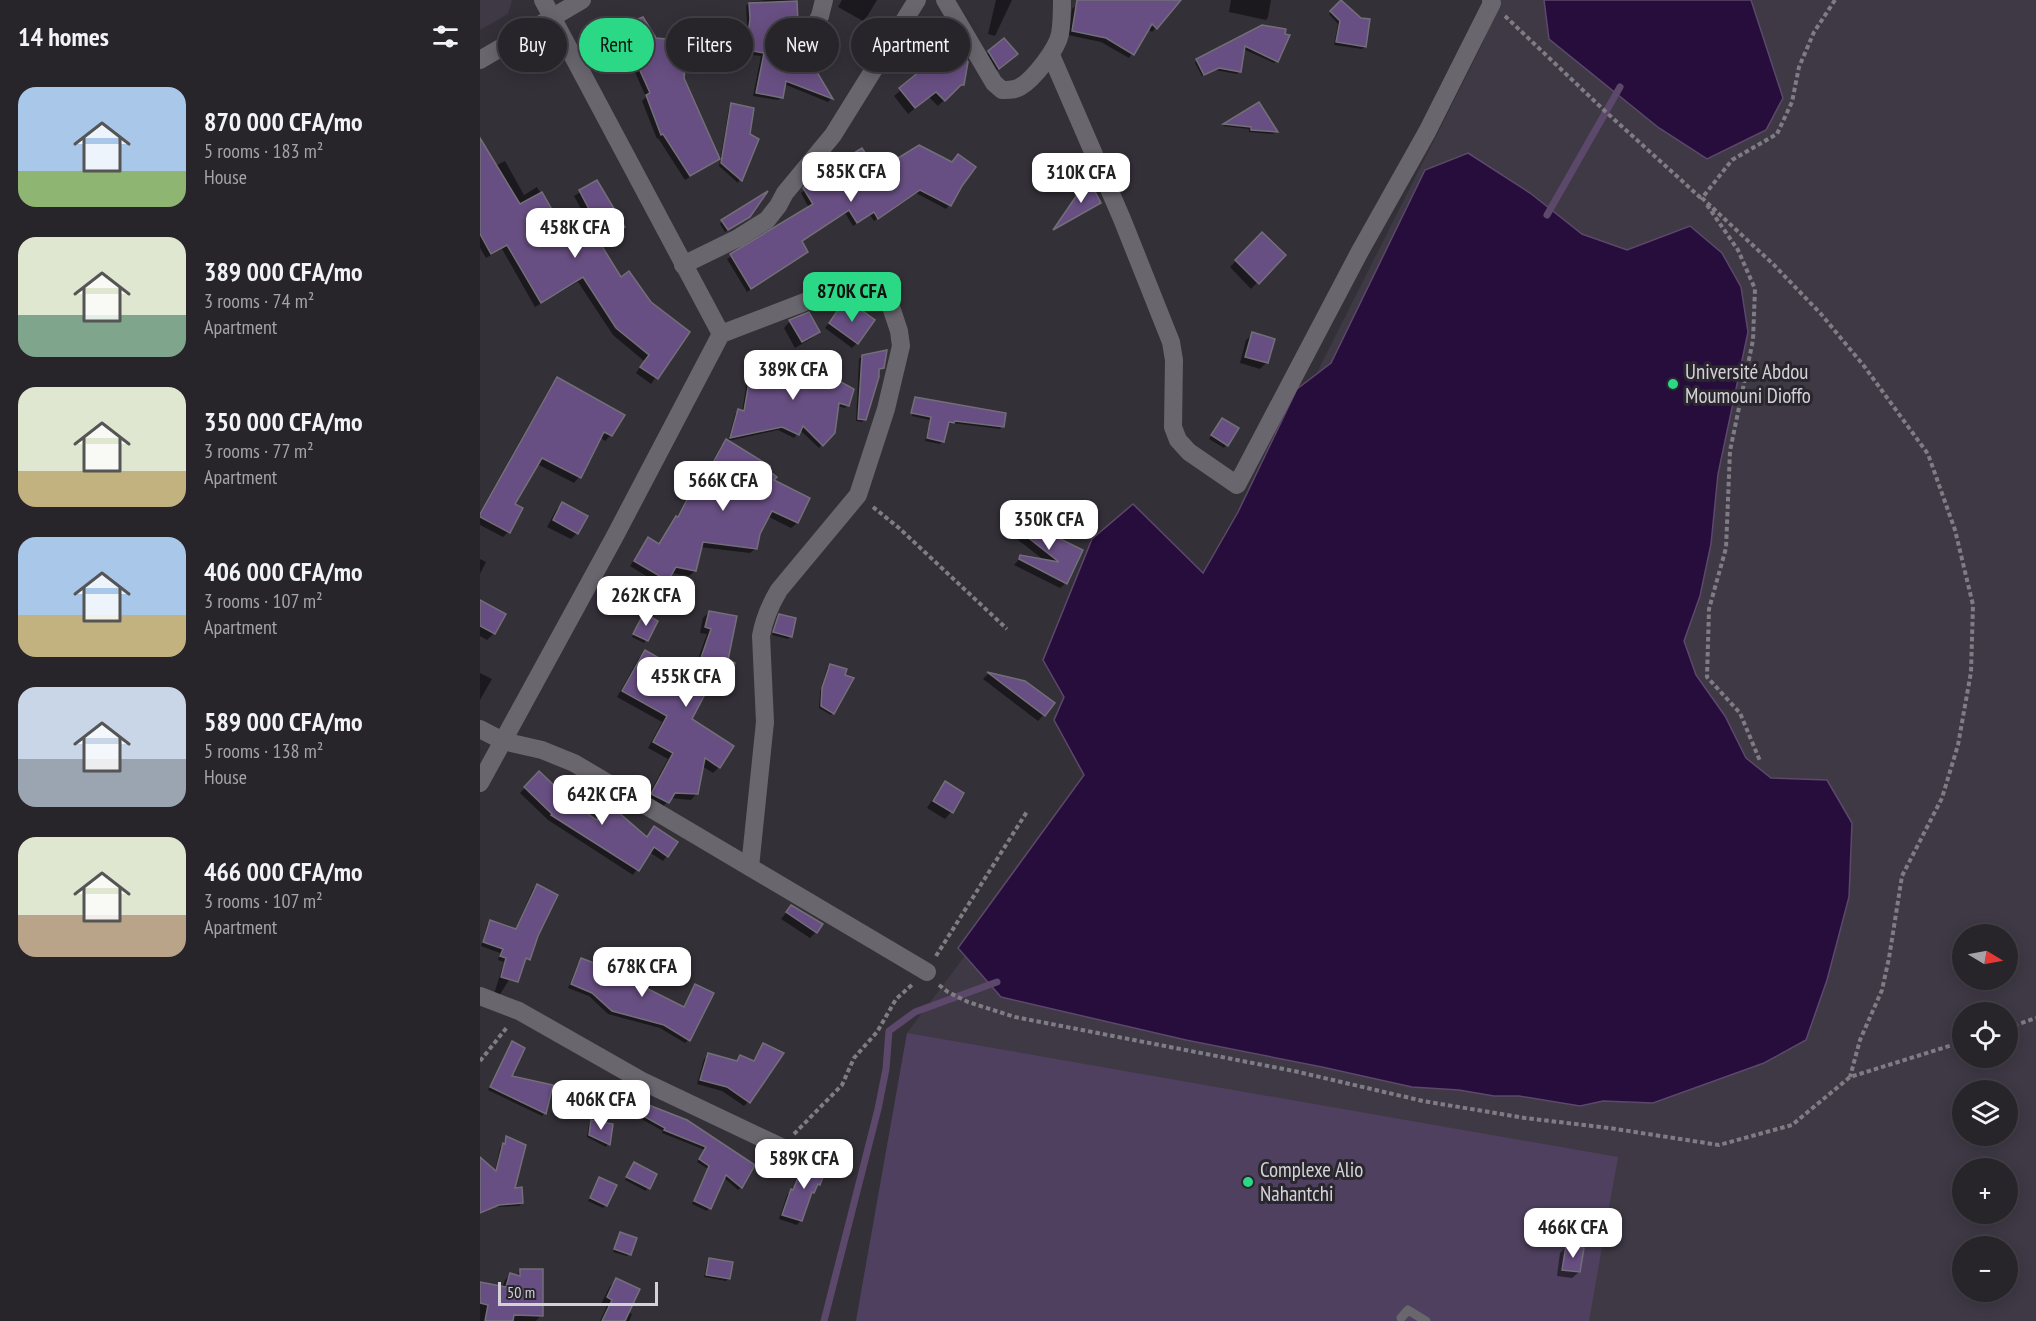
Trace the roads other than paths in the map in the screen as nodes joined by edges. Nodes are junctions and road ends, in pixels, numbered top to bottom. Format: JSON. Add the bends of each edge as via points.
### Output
{"nodes":[{"id":1,"x":543,"y":0,"type":"edge"},
{"id":2,"x":582,"y":0,"type":"edge"},
{"id":3,"x":824,"y":0,"type":"edge"},
{"id":4,"x":917,"y":0,"type":"edge"},
{"id":5,"x":945,"y":0,"type":"edge"},
{"id":6,"x":1062,"y":0,"type":"edge"},
{"id":7,"x":1491,"y":2,"type":"edge"},
{"id":8,"x":552,"y":17,"type":"junction"},
{"id":9,"x":819,"y":18,"type":"edge"},
{"id":10,"x":1051,"y":55,"type":"junction"},
{"id":11,"x":480,"y":60,"type":"edge"},
{"id":12,"x":683,"y":265,"type":"junction"},
{"id":13,"x":721,"y":334,"type":"junction"},
{"id":14,"x":480,"y":729,"type":"edge"},
{"id":15,"x":503,"y":741,"type":"junction"},
{"id":16,"x":480,"y":783,"type":"edge"},
{"id":17,"x":750,"y":867,"type":"junction"},
{"id":18,"x":927,"y":972,"type":"road end"},
{"id":19,"x":480,"y":996,"type":"edge"},
{"id":20,"x":781,"y":1148,"type":"dead end"},
{"id":21,"x":1401,"y":1318,"type":"dead end"},
{"id":22,"x":1426,"y":1321,"type":"edge"}],
"edges":[{"from":1,"to":8,"type":"street"},
{"from":2,"to":8,"type":"street"},
{"from":3,"to":9,"type":"street"},
{"from":4,"to":12,"type":"street","via":[[833,135],[767,220]]},
{"from":5,"to":10,"type":"street","via":[[994,83],[1002,90],[1023,86]]},
{"from":6,"to":10,"type":"street","via":[[1060,33]]},
{"from":7,"to":10,"type":"street","via":[[1427,132],[1359,252],[1237,485],[1189,452],[1176,434],[1171,342]]},
{"from":8,"to":11,"type":"street"},
{"from":8,"to":12,"type":"street"},
{"from":12,"to":13,"type":"street"},
{"from":13,"to":15,"type":"street"},
{"from":13,"to":17,"type":"street","via":[[810,300],[870,283],[879,286],[891,307],[901,346],[886,409],[858,495],[779,590],[763,623],[765,723]]},
{"from":14,"to":15,"type":"street"},
{"from":15,"to":16,"type":"street"},
{"from":15,"to":17,"type":"street","via":[[574,763]]},
{"from":17,"to":18,"type":"street"},
{"from":19,"to":20,"type":"street","via":[[519,1011],[644,1082]]},
{"from":21,"to":22,"type":"lane","via":[[1408,1310]]}]}
